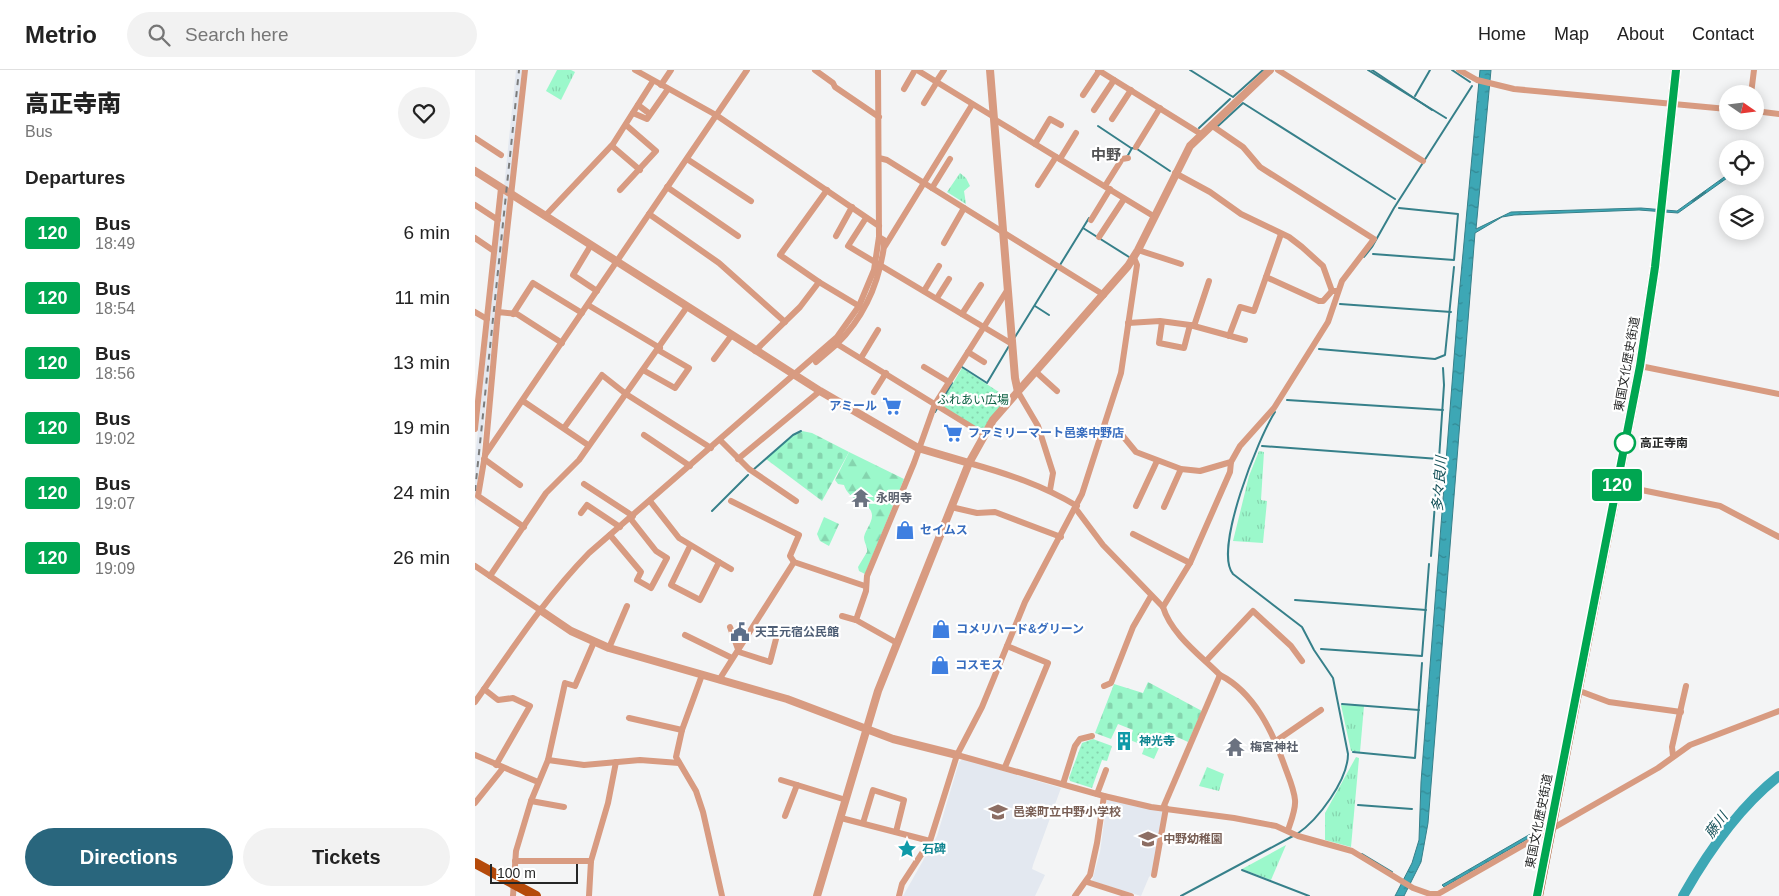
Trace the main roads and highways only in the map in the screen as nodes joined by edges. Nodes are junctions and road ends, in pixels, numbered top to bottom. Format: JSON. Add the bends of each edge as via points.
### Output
{"nodes":[{"id":1,"x":1676,"y":70,"type":"edge"},
{"id":2,"x":475,"y":863,"type":"edge"},
{"id":3,"x":536,"y":896,"type":"edge"},
{"id":4,"x":1537,"y":896,"type":"edge"}],
"edges":[{"from":1,"to":4,"type":"highway","name":"東国文化歴史街道","via":[[1654,279],[1640,366]]},
{"from":2,"to":3,"type":"main road"}]}
